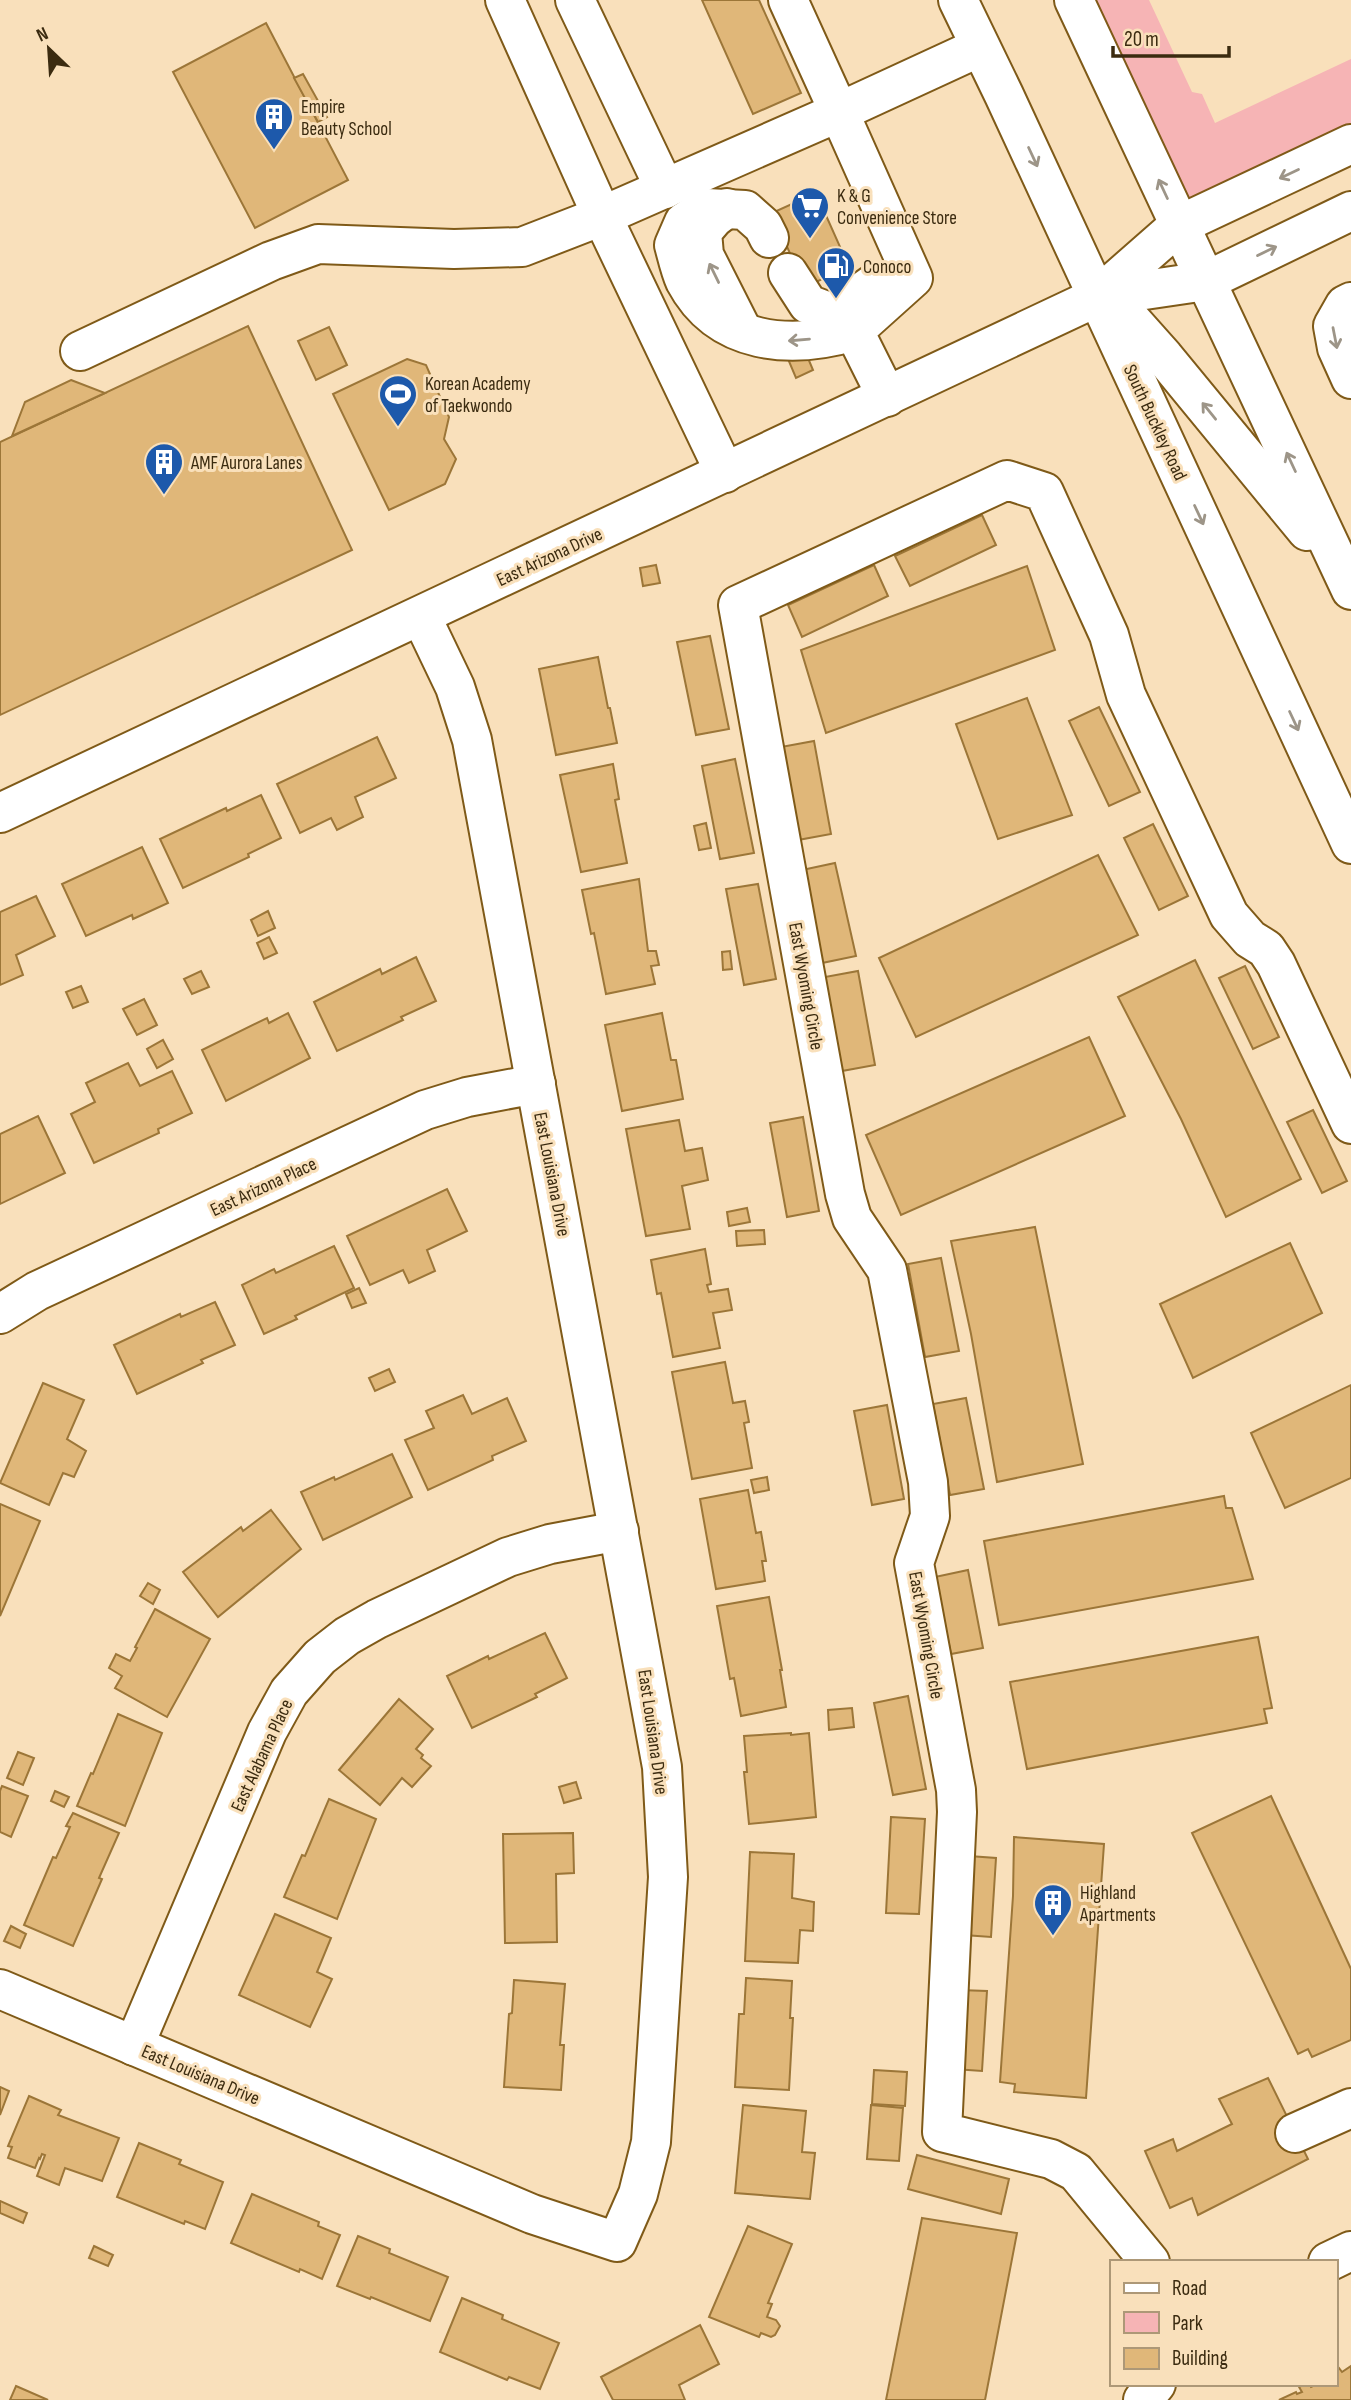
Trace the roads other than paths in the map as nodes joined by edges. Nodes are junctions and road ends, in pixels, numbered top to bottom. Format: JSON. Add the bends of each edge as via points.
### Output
{"nodes":[{"id":1,"x":505,"y":0,"type":"edge"},
{"id":2,"x":575,"y":0,"type":"edge"},
{"id":3,"x":788,"y":0,"type":"edge"},
{"id":4,"x":958,"y":0,"type":"edge"},
{"id":5,"x":1074,"y":0,"type":"edge"},
{"id":6,"x":980,"y":47,"type":"junction"},
{"id":7,"x":839,"y":112,"type":"junction"},
{"id":8,"x":1351,"y":145,"type":"edge"},
{"id":9,"x":665,"y":189,"type":"junction"},
{"id":10,"x":727,"y":208,"type":"junction"},
{"id":11,"x":1351,"y":211,"type":"edge"},
{"id":12,"x":602,"y":216,"type":"junction"},
{"id":13,"x":1179,"y":225,"type":"junction"},
{"id":14,"x":769,"y":238,"type":"dead end"},
{"id":15,"x":898,"y":242,"type":"junction"},
{"id":16,"x":788,"y":273,"type":"dead end"},
{"id":17,"x":1206,"y":281,"type":"junction"},
{"id":18,"x":692,"y":290,"type":"junction"},
{"id":19,"x":1097,"y":297,"type":"junction"},
{"id":20,"x":1351,"y":302,"type":"edge"},
{"id":21,"x":647,"y":309,"type":"junction"},
{"id":22,"x":854,"y":331,"type":"junction"},
{"id":23,"x":744,"y":335,"type":"junction"},
{"id":24,"x":80,"y":351,"type":"dead end"},
{"id":25,"x":1351,"y":379,"type":"edge"},
{"id":26,"x":887,"y":397,"type":"junction"},
{"id":27,"x":725,"y":473,"type":"junction"},
{"id":28,"x":1348,"y":584,"type":"edge"},
{"id":29,"x":421,"y":616,"type":"junction"},
{"id":30,"x":0,"y":813,"type":"edge"},
{"id":31,"x":1351,"y":844,"type":"edge"},
{"id":32,"x":536,"y":1084,"type":"junction"},
{"id":33,"x":1351,"y":1124,"type":"edge"},
{"id":34,"x":0,"y":1314,"type":"edge"},
{"id":35,"x":620,"y":1531,"type":"junction"},
{"id":36,"x":0,"y":1989,"type":"edge"},
{"id":37,"x":134,"y":2046,"type":"junction"},
{"id":38,"x":1351,"y":2108,"type":"edge"},
{"id":39,"x":1306,"y":2128,"type":"dead end"},
{"id":40,"x":1351,"y":2251,"type":"edge"},
{"id":41,"x":1148,"y":2260,"type":"edge"},
{"id":42,"x":1332,"y":2260,"type":"edge"},
{"id":43,"x":1154,"y":2386,"type":"edge"},
{"id":44,"x":1143,"y":2400,"type":"edge"}],
"edges":[{"from":1,"to":12,"type":"street"},
{"from":2,"to":9,"type":"street"},
{"from":3,"to":7,"type":"street"},
{"from":4,"to":6,"type":"street","name":"South Buckley Road"},
{"from":13,"to":5,"type":"street","one_way":true},
{"from":6,"to":7,"type":"street"},
{"from":6,"to":19,"type":"street","name":"South Buckley Road","one_way":true},
{"from":7,"to":9,"type":"street"},
{"from":7,"to":15,"type":"street"},
{"from":8,"to":13,"type":"street","name":"East Arizona Drive","one_way":true},
{"from":9,"to":12,"type":"street"},
{"from":10,"to":14,"type":"street","via":[[745,210]]},
{"from":10,"to":18,"type":"street","via":[[706,208],[684,222],[674,245]]},
{"from":23,"to":10,"type":"street","one_way":true,"via":[[704,255],[702,232]]},
{"from":17,"to":11,"type":"street","name":"East Arizona Drive","one_way":true},
{"from":12,"to":21,"type":"street"},
{"from":12,"to":24,"type":"street","via":[[522,247],[454,250],[318,244],[271,261]]},
{"from":13,"to":17,"type":"street"},
{"from":13,"to":19,"type":"street","name":"East Arizona Drive"},
{"from":15,"to":16,"type":"street","via":[[874,283],[829,312],[808,304]]},
{"from":15,"to":22,"type":"street","via":[[913,278]]},
{"from":17,"to":19,"type":"street","name":"East Arizona Drive"},
{"from":28,"to":17,"type":"street","one_way":true},
{"from":18,"to":21,"type":"street"},
{"from":18,"to":23,"type":"street","via":[[710,315]]},
{"from":19,"to":26,"type":"street","name":"East Arizona Drive"},
{"from":28,"to":19,"type":"street","one_way":true,"via":[[1146,335],[1123,311]]},
{"from":19,"to":31,"type":"street","name":"South Buckley Road","one_way":true},
{"from":20,"to":25,"type":"street","one_way":true,"via":[[1333,326]]},
{"from":21,"to":27,"type":"street"},
{"from":22,"to":23,"type":"street","one_way":true,"via":[[832,338],[787,341]]},
{"from":22,"to":26,"type":"street"},
{"from":26,"to":27,"type":"street","name":"East Arizona Drive"},
{"from":27,"to":29,"type":"street","name":"East Arizona Drive"},
{"from":29,"to":30,"type":"street","name":"East Arizona Drive"},
{"from":29,"to":32,"type":"street","name":"East Louisiana Drive","via":[[455,687],[472,740]]},
{"from":32,"to":34,"type":"street","name":"East Arizona Place","via":[[425,1110],[37,1292]]},
{"from":32,"to":35,"type":"street","name":"East Louisiana Drive"},
{"from":33,"to":41,"type":"street","name":"East Wyoming Circle","via":[[1276,964],[1230,915],[1126,695],[1109,635],[1044,492],[1007,481],[738,605],[845,1194],[852,1218],[887,1270],[928,1482],[930,1516],[914,1563],[957,1812],[942,2132],[1051,2158],[1076,2172]]},
{"from":35,"to":37,"type":"street","name":"East Alabama Place","via":[[508,1557],[377,1619],[320,1657],[289,1692],[267,1732]]},
{"from":35,"to":37,"type":"street","name":"East Louisiana Drive","via":[[662,1767],[668,1877],[651,2142],[638,2194],[617,2242],[532,2214]]},
{"from":36,"to":37,"type":"street","name":"East Louisiana Drive"},
{"from":38,"to":39,"type":"street"},
{"from":40,"to":42,"type":"street"},
{"from":43,"to":44,"type":"street"}]}
